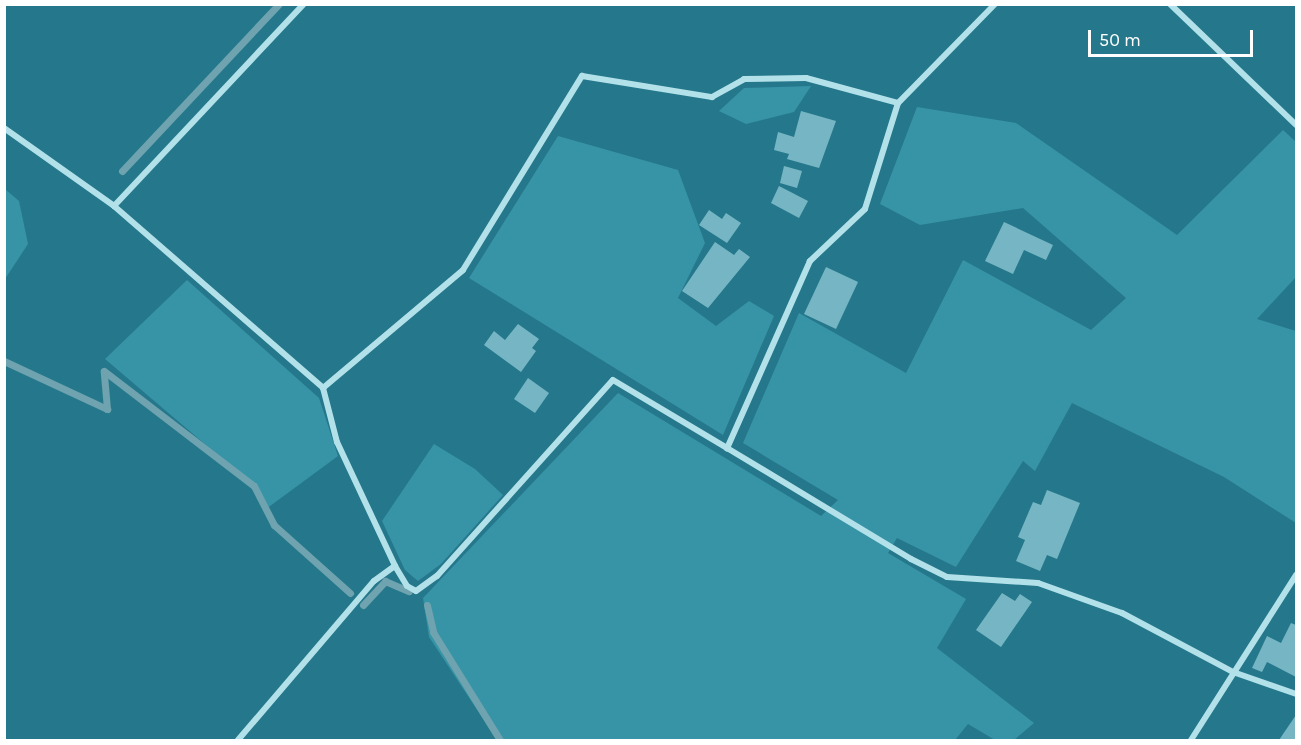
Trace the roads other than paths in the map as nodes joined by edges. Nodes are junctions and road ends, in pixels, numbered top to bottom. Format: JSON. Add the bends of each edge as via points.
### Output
{"nodes":[{"id":1,"x":304,"y":4,"type":"edge"},
{"id":2,"x":995,"y":4,"type":"edge"},
{"id":3,"x":1170,"y":4,"type":"edge"},
{"id":4,"x":898,"y":103,"type":"junction"},
{"id":5,"x":1296,"y":125,"type":"edge"},
{"id":6,"x":4,"y":128,"type":"edge"},
{"id":7,"x":114,"y":206,"type":"junction"},
{"id":8,"x":323,"y":388,"type":"junction"},
{"id":9,"x":727,"y":448,"type":"junction"},
{"id":10,"x":395,"y":566,"type":"junction"},
{"id":11,"x":1296,"y":574,"type":"edge"},
{"id":12,"x":1233,"y":672,"type":"junction"},
{"id":13,"x":1296,"y":694,"type":"edge"},
{"id":14,"x":238,"y":741,"type":"edge"},
{"id":15,"x":1191,"y":741,"type":"edge"}],
"edges":[{"from":1,"to":7,"type":"street"},
{"from":2,"to":4,"type":"street"},
{"from":3,"to":5,"type":"street"},
{"from":4,"to":8,"type":"street","via":[[806,78],[744,79],[712,97],[582,76],[464,270]]},
{"from":4,"to":9,"type":"street","via":[[864,209],[810,261]]},
{"from":6,"to":7,"type":"street"},
{"from":7,"to":8,"type":"street"},
{"from":8,"to":10,"type":"street","via":[[337,442]]},
{"from":9,"to":10,"type":"street","via":[[613,380],[437,576],[416,591],[407,586]]},
{"from":9,"to":12,"type":"street","via":[[911,560],[947,577],[1038,583],[1122,613]]},
{"from":10,"to":14,"type":"street","via":[[374,581]]},
{"from":11,"to":12,"type":"street"},
{"from":12,"to":13,"type":"street"},
{"from":12,"to":15,"type":"street"}]}
